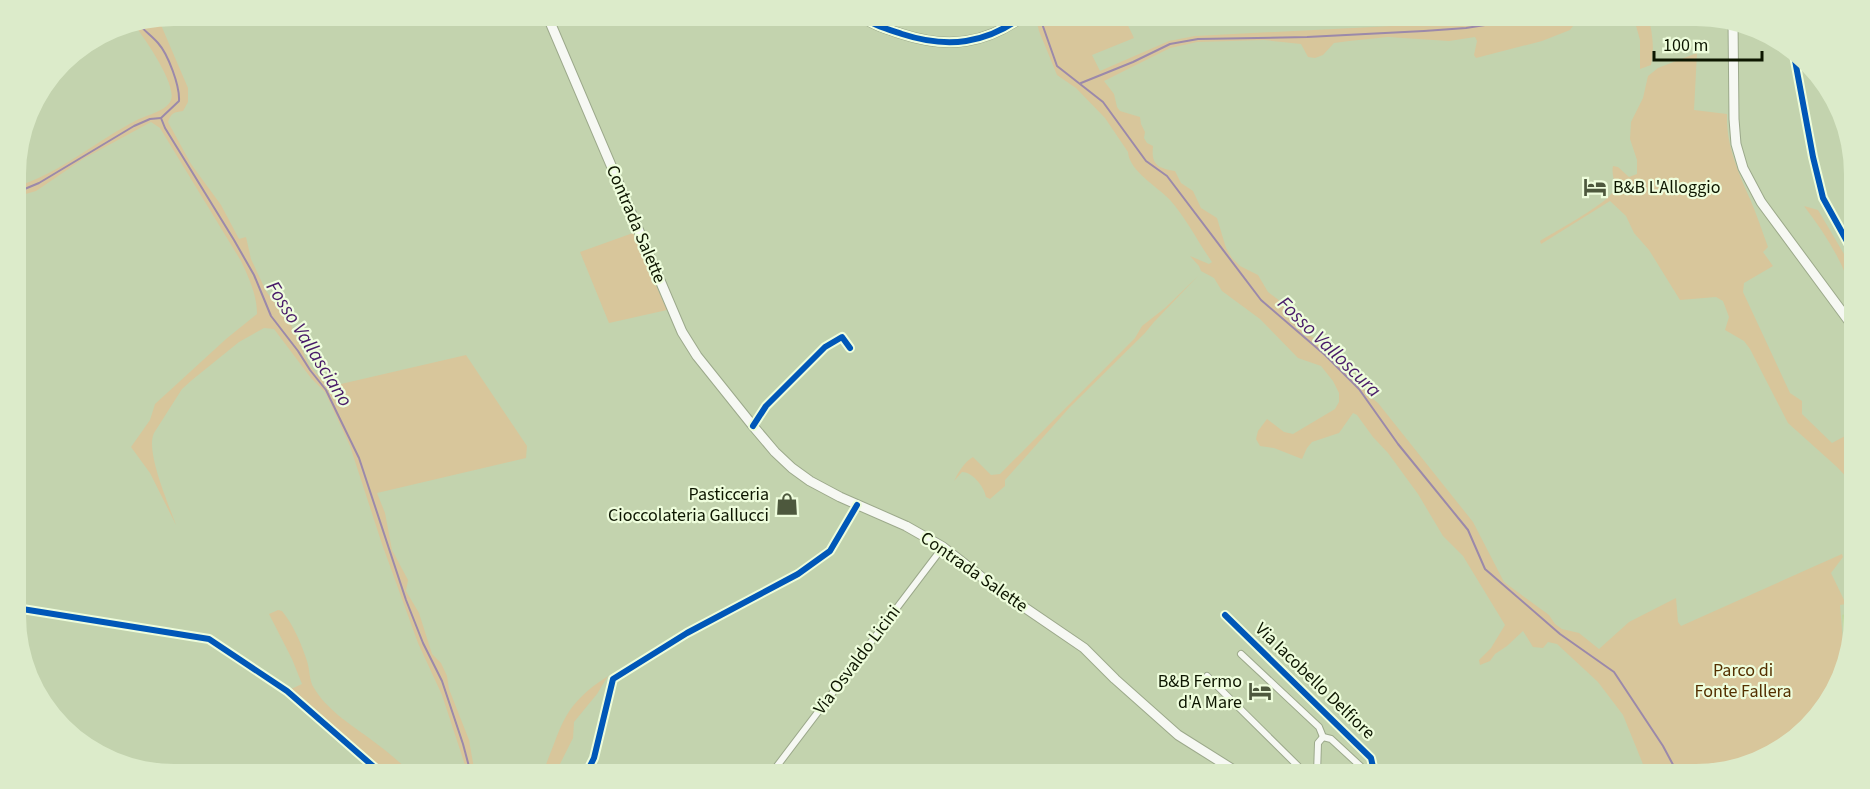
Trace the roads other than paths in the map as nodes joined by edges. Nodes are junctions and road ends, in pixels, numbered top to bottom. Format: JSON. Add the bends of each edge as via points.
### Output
{"nodes":[{"id":1,"x":552,"y":26,"type":"edge"},
{"id":2,"x":878,"y":26,"type":"edge"},
{"id":3,"x":1010,"y":26,"type":"edge"},
{"id":4,"x":1733,"y":30,"type":"edge"},
{"id":5,"x":1796,"y":64,"type":"edge"},
{"id":6,"x":1844,"y":237,"type":"edge"},
{"id":7,"x":1844,"y":314,"type":"edge"},
{"id":8,"x":850,"y":348,"type":"dead end"},
{"id":9,"x":753,"y":426,"type":"junction"},
{"id":10,"x":856,"y":506,"type":"junction"},
{"id":11,"x":944,"y":547,"type":"junction"},
{"id":12,"x":26,"y":610,"type":"edge"},
{"id":13,"x":1225,"y":615,"type":"dead end"},
{"id":14,"x":1241,"y":654,"type":"dead end"},
{"id":15,"x":1207,"y":676,"type":"dead end"},
{"id":16,"x":1323,"y":737,"type":"junction"},
{"id":17,"x":1223,"y":763,"type":"edge"},
{"id":18,"x":1295,"y":763,"type":"edge"},
{"id":19,"x":1317,"y":763,"type":"edge"},
{"id":20,"x":1357,"y":763,"type":"edge"},
{"id":21,"x":1372,"y":763,"type":"edge"},
{"id":22,"x":370,"y":764,"type":"edge"},
{"id":23,"x":591,"y":764,"type":"edge"},
{"id":24,"x":779,"y":764,"type":"edge"}],
"edges":[{"from":1,"to":9,"type":"main road","name":"Contrada Salette","via":[[682,332]]},
{"from":2,"to":3,"type":"main road","via":[[942,44],[985,36]]},
{"from":4,"to":7,"type":"main road","via":[[1734,120],[1743,168],[1761,202]]},
{"from":5,"to":6,"type":"street","via":[[1818,184]]},
{"from":8,"to":9,"type":"street","via":[[842,338],[825,346],[766,406]]},
{"from":9,"to":10,"type":"main road","name":"Contrada Salette","via":[[792,468]]},
{"from":10,"to":11,"type":"main road","name":"Contrada Salette"},
{"from":10,"to":23,"type":"street","via":[[830,551],[822,557],[613,679]]},
{"from":11,"to":17,"type":"main road","name":"Contrada Salette","via":[[1084,648],[1178,735]]},
{"from":11,"to":24,"type":"street","name":"Via Osvaldo Licini"},
{"from":12,"to":22,"type":"street","via":[[209,639],[287,691]]},
{"from":13,"to":21,"type":"street","name":"Via Iacobello Delfiore"},
{"from":14,"to":16,"type":"street","via":[[1319,727]]},
{"from":15,"to":18,"type":"street"},
{"from":16,"to":19,"type":"street","via":[[1318,743]]},
{"from":16,"to":20,"type":"street","via":[[1331,739]]}]}
